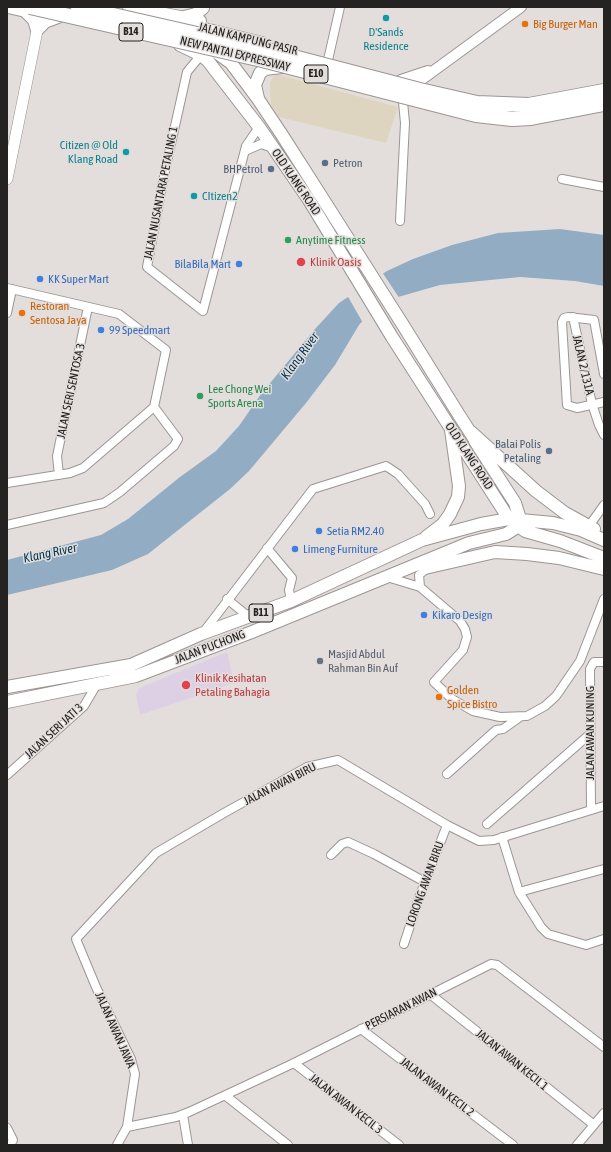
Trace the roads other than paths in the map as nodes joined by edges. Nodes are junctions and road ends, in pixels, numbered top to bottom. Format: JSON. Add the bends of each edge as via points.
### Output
{"nodes":[{"id":1,"x":8,"y":7,"type":"edge"},
{"id":2,"x":78,"y":7,"type":"edge"},
{"id":3,"x":100,"y":7,"type":"edge"},
{"id":4,"x":129,"y":7,"type":"edge"},
{"id":5,"x":203,"y":7,"type":"edge"},
{"id":6,"x":340,"y":7,"type":"edge"},
{"id":7,"x":521,"y":7,"type":"edge"},
{"id":8,"x":34,"y":10,"type":"edge"},
{"id":9,"x":58,"y":17,"type":"junction"},
{"id":10,"x":179,"y":17,"type":"junction"},
{"id":11,"x":164,"y":20,"type":"junction"},
{"id":12,"x":200,"y":24,"type":"junction"},
{"id":13,"x":37,"y":30,"type":"junction"},
{"id":14,"x":226,"y":33,"type":"junction"},
{"id":15,"x":285,"y":48,"type":"junction"},
{"id":16,"x":204,"y":50,"type":"junction"},
{"id":17,"x":328,"y":60,"type":"junction"},
{"id":18,"x":282,"y":67,"type":"junction"},
{"id":19,"x":440,"y":67,"type":"junction"},
{"id":20,"x":401,"y":80,"type":"junction"},
{"id":21,"x":604,"y":91,"type":"edge"},
{"id":22,"x":411,"y":92,"type":"junction"},
{"id":23,"x":258,"y":99,"type":"junction"},
{"id":24,"x":403,"y":102,"type":"junction"},
{"id":25,"x":604,"y":104,"type":"edge"},
{"id":26,"x":259,"y":127,"type":"junction"},
{"id":27,"x":272,"y":148,"type":"junction"},
{"id":28,"x":245,"y":151,"type":"junction"},
{"id":29,"x":8,"y":172,"type":"edge"},
{"id":30,"x":562,"y":179,"type":"dead end"},
{"id":31,"x":604,"y":187,"type":"edge"},
{"id":32,"x":400,"y":221,"type":"dead end"},
{"id":33,"x":346,"y":248,"type":"junction"},
{"id":34,"x":9,"y":289,"type":"edge"},
{"id":35,"x":88,"y":307,"type":"junction"},
{"id":36,"x":7,"y":313,"type":"edge"},
{"id":37,"x":573,"y":317,"type":"junction"},
{"id":38,"x":604,"y":374,"type":"edge"},
{"id":39,"x":604,"y":402,"type":"edge"},
{"id":40,"x":592,"y":404,"type":"junction"},
{"id":41,"x":154,"y":407,"type":"junction"},
{"id":42,"x":451,"y":428,"type":"junction"},
{"id":43,"x":468,"y":429,"type":"junction"},
{"id":44,"x":604,"y":435,"type":"edge"},
{"id":45,"x":59,"y":475,"type":"junction"},
{"id":46,"x":7,"y":483,"type":"edge"},
{"id":47,"x":604,"y":505,"type":"edge"},
{"id":48,"x":430,"y":514,"type":"dead end"},
{"id":49,"x":515,"y":521,"type":"junction"},
{"id":50,"x":7,"y":525,"type":"edge"},
{"id":51,"x":589,"y":526,"type":"junction"},
{"id":52,"x":604,"y":534,"type":"edge"},
{"id":53,"x":422,"y":540,"type":"junction"},
{"id":54,"x":604,"y":540,"type":"edge"},
{"id":55,"x":267,"y":548,"type":"junction"},
{"id":56,"x":604,"y":558,"type":"edge"},
{"id":57,"x":427,"y":568,"type":"junction"},
{"id":58,"x":604,"y":569,"type":"edge"},
{"id":59,"x":401,"y":572,"type":"junction"},
{"id":60,"x":387,"y":577,"type":"junction"},
{"id":61,"x":420,"y":587,"type":"junction"},
{"id":62,"x":604,"y":599,"type":"edge"},
{"id":63,"x":227,"y":600,"type":"junction"},
{"id":64,"x":291,"y":601,"type":"junction"},
{"id":65,"x":249,"y":617,"type":"junction"},
{"id":66,"x":201,"y":634,"type":"junction"},
{"id":67,"x":601,"y":661,"type":"edge"},
{"id":68,"x":97,"y":684,"type":"junction"},
{"id":69,"x":7,"y":687,"type":"edge"},
{"id":70,"x":7,"y":702,"type":"edge"},
{"id":71,"x":492,"y":716,"type":"junction"},
{"id":72,"x":520,"y":717,"type":"junction"},
{"id":73,"x":496,"y":730,"type":"junction"},
{"id":74,"x":590,"y":734,"type":"junction"},
{"id":75,"x":447,"y":774,"type":"dead end"},
{"id":76,"x":7,"y":775,"type":"edge"},
{"id":77,"x":604,"y":806,"type":"edge"},
{"id":78,"x":591,"y":810,"type":"junction"},
{"id":79,"x":487,"y":824,"type":"dead end"},
{"id":80,"x":447,"y":825,"type":"junction"},
{"id":81,"x":502,"y":837,"type":"junction"},
{"id":82,"x":331,"y":855,"type":"dead end"},
{"id":83,"x":604,"y":869,"type":"edge"},
{"id":84,"x":425,"y":882,"type":"junction"},
{"id":85,"x":519,"y":892,"type":"junction"},
{"id":86,"x":76,"y":939,"type":"joint"},
{"id":87,"x":604,"y":939,"type":"edge"},
{"id":88,"x":404,"y":944,"type":"dead end"},
{"id":89,"x":430,"y":994,"type":"junction"},
{"id":90,"x":361,"y":1029,"type":"junction"},
{"id":91,"x":604,"y":1047,"type":"edge"},
{"id":92,"x":294,"y":1063,"type":"junction"},
{"id":93,"x":226,"y":1096,"type":"junction"},
{"id":94,"x":604,"y":1113,"type":"edge"},
{"id":95,"x":183,"y":1115,"type":"junction"},
{"id":96,"x":594,"y":1125,"type":"junction"},
{"id":97,"x":127,"y":1127,"type":"junction"},
{"id":98,"x":7,"y":1128,"type":"edge"},
{"id":99,"x":10,"y":1145,"type":"edge"},
{"id":100,"x":117,"y":1145,"type":"edge"},
{"id":101,"x":188,"y":1145,"type":"edge"},
{"id":102,"x":288,"y":1145,"type":"edge"},
{"id":103,"x":399,"y":1145,"type":"edge"},
{"id":104,"x":513,"y":1145,"type":"edge"},
{"id":105,"x":577,"y":1145,"type":"edge"}],
"edges":[{"from":1,"to":8,"type":"main road","name":"OLD KLANG ROAD","number":"B14"},
{"from":2,"to":21,"type":"highway","name":"NEW PANTAI EXPRESSWAY","number":"E10","bridge":true,"via":[[263,49],[477,103],[529,105]]},
{"from":3,"to":11,"type":"main road","name":"OLD KLANG ROAD","number":"B14"},
{"from":4,"to":10,"type":"main road"},
{"from":5,"to":10,"type":"main road","via":[[192,16]]},
{"from":5,"to":12,"type":"street"},
{"from":6,"to":17,"type":"street"},
{"from":7,"to":19,"type":"street"},
{"from":8,"to":9,"type":"main road","name":"OLD KLANG ROAD","number":"B14"},
{"from":8,"to":13,"type":"main road"},
{"from":8,"to":13,"type":"main road"},
{"from":8,"to":25,"type":"highway","name":"NEW PANTAI EXPRESSWAY","number":"E10","bridge":true,"via":[[262,60],[476,115],[512,119],[531,118]]},
{"from":9,"to":13,"type":"main road","via":[[45,22]]},
{"from":9,"to":16,"type":"main road","name":"OLD KLANG ROAD","number":"B14"},
{"from":10,"to":12,"type":"main road"},
{"from":11,"to":12,"type":"street","name":"JALAN KAMPUNG PASIR"},
{"from":11,"to":16,"type":"main road","name":"OLD KLANG ROAD","number":"B14","via":[[179,26]]},
{"from":12,"to":14,"type":"street","name":"JALAN KAMPUNG PASIR"},
{"from":12,"to":16,"type":"main road"},
{"from":13,"to":29,"type":"main road"},
{"from":14,"to":15,"type":"street","name":"JALAN KAMPUNG PASIR"},
{"from":14,"to":16,"type":"main road","via":[[217,35]]},
{"from":15,"to":17,"type":"street","name":"JALAN KAMPUNG PASIR"},
{"from":15,"to":18,"type":"street","via":[[277,50],[273,58]]},
{"from":16,"to":23,"type":"main road","name":"OLD KLANG ROAD","number":"B14","via":[[231,63]]},
{"from":16,"to":26,"type":"main road","name":"OLD KLANG ROAD","number":"B14","via":[[208,61]]},
{"from":16,"to":27,"type":"main road","via":[[261,125]]},
{"from":16,"to":28,"type":"street","name":"JALAN NUSANTARA PETALING 1","via":[[186,72],[147,267],[203,311]]},
{"from":17,"to":20,"type":"street","name":"JALAN KAMPUNG PASIR"},
{"from":18,"to":23,"type":"main road","via":[[260,72],[255,85]]},
{"from":18,"to":24,"type":"street","name":"JALAN KAMPUNG PASIR"},
{"from":19,"to":20,"type":"street"},
{"from":19,"to":22,"type":"street","via":[[421,80]]},
{"from":20,"to":22,"type":"street","via":[[410,86]]},
{"from":22,"to":24,"type":"street"},
{"from":23,"to":33,"type":"main road","name":"OLD KLANG ROAD"},
{"from":24,"to":32,"type":"street","via":[[405,123]]},
{"from":26,"to":27,"type":"main road","name":"OLD KLANG ROAD"},
{"from":26,"to":28,"type":"street","via":[[249,139]]},
{"from":27,"to":28,"type":"street","via":[[261,144]]},
{"from":27,"to":33,"type":"main road","name":"OLD KLANG ROAD"},
{"from":30,"to":31,"type":"street"},
{"from":33,"to":42,"type":"main road","name":"OLD KLANG ROAD","via":[[391,334]]},
{"from":33,"to":43,"type":"main road","name":"OLD KLANG ROAD","via":[[403,325]]},
{"from":34,"to":35,"type":"street"},
{"from":34,"to":36,"type":"street"},
{"from":35,"to":41,"type":"street","via":[[118,314],[166,350]]},
{"from":35,"to":45,"type":"street","name":"JALAN SERI SENTOSA 3","via":[[57,456]]},
{"from":37,"to":38,"type":"street","via":[[594,320]]},
{"from":37,"to":40,"type":"street","name":"JALAN 2/131A"},
{"from":37,"to":40,"type":"street","via":[[564,318],[562,322],[567,405],[577,408]]},
{"from":39,"to":40,"type":"street"},
{"from":40,"to":44,"type":"street","name":"JALAN 2/131A"},
{"from":41,"to":45,"type":"street","via":[[83,468]]},
{"from":41,"to":50,"type":"street","via":[[178,439],[174,446],[120,492],[104,503]]},
{"from":42,"to":49,"type":"main road","name":"OLD KLANG ROAD"},
{"from":42,"to":53,"type":"main road","via":[[459,486],[458,497],[442,524]]},
{"from":43,"to":49,"type":"main road","name":"OLD KLANG ROAD","via":[[515,503]]},
{"from":43,"to":51,"type":"main road","via":[[536,490],[565,513]]},
{"from":45,"to":46,"type":"street"},
{"from":47,"to":51,"type":"street"},
{"from":48,"to":55,"type":"street","via":[[425,504],[398,474],[386,466],[313,488]]},
{"from":49,"to":53,"type":"main road","name":"JALAN PUCHONG","number":"B11","via":[[481,524]]},
{"from":49,"to":54,"type":"main road","via":[[553,523],[581,530]]},
{"from":49,"to":56,"type":"main road","via":[[533,535],[560,541]]},
{"from":49,"to":59,"type":"main road","name":"JALAN PUCHONG","number":"B11","via":[[506,534],[469,543]]},
{"from":51,"to":52,"type":"main road"},
{"from":53,"to":64,"type":"main road","name":"JALAN PUCHONG","number":"B11"},
{"from":55,"to":63,"type":"street"},
{"from":55,"to":64,"type":"street","via":[[292,578],[289,590]]},
{"from":57,"to":58,"type":"main road","via":[[494,552],[559,558]]},
{"from":57,"to":59,"type":"main road"},
{"from":57,"to":61,"type":"street","via":[[419,575]]},
{"from":59,"to":60,"type":"main road","name":"JALAN PUCHONG","number":"B11"},
{"from":60,"to":61,"type":"street"},
{"from":60,"to":68,"type":"main road","name":"JALAN PUCHONG","number":"B11","via":[[136,676]]},
{"from":61,"to":71,"type":"street","via":[[460,621],[467,637],[463,650],[434,682],[452,700],[473,711]]},
{"from":62,"to":72,"type":"street","via":[[580,661],[567,682],[545,706]]},
{"from":63,"to":65,"type":"street"},
{"from":63,"to":66,"type":"street"},
{"from":64,"to":65,"type":"main road","name":"JALAN PUCHONG","number":"B11"},
{"from":65,"to":66,"type":"main road","name":"JALAN PUCHONG","number":"B11"},
{"from":66,"to":69,"type":"main road","name":"JALAN PUCHONG","number":"B11","via":[[131,665]]},
{"from":67,"to":74,"type":"street","name":"JALAN AWAN KUNING","via":[[591,664],[590,669]]},
{"from":68,"to":70,"type":"main road","name":"JALAN PUCHONG","number":"B11"},
{"from":68,"to":76,"type":"street","name":"JALAN SERI JATI 3","via":[[84,706]]},
{"from":71,"to":72,"type":"street"},
{"from":71,"to":73,"type":"street","via":[[497,725]]},
{"from":72,"to":73,"type":"street","via":[[503,730]]},
{"from":73,"to":75,"type":"street"},
{"from":74,"to":78,"type":"street","name":"JALAN AWAN KUNING"},
{"from":74,"to":79,"type":"street"},
{"from":77,"to":78,"type":"street","name":"JALAN AWAN BIRU"},
{"from":78,"to":81,"type":"street","name":"JALAN AWAN BIRU"},
{"from":80,"to":81,"type":"street","name":"JALAN AWAN BIRU","via":[[479,841]]},
{"from":80,"to":84,"type":"street","name":"LORONG AWAN BIRU"},
{"from":80,"to":86,"type":"street","name":"JALAN AWAN BIRU","via":[[338,760],[307,767],[155,853]]},
{"from":81,"to":85,"type":"street"},
{"from":82,"to":84,"type":"street","via":[[342,844],[348,842]]},
{"from":83,"to":85,"type":"street"},
{"from":84,"to":88,"type":"street","name":"LORONG AWAN BIRU"},
{"from":85,"to":87,"type":"street","via":[[548,934],[586,945]]},
{"from":86,"to":97,"type":"street","name":"JALAN AWAN JAWA","via":[[131,1059],[135,1074]]},
{"from":89,"to":90,"type":"street","name":"PERSIARAN AWAN"},
{"from":89,"to":91,"type":"street","name":"PERSIARAN AWAN","via":[[490,964],[495,964]]},
{"from":89,"to":96,"type":"street","name":"JALAN AWAN KECIL 1"},
{"from":90,"to":92,"type":"street","name":"PERSIARAN AWAN"},
{"from":90,"to":104,"type":"street","name":"JALAN AWAN KECIL 2"},
{"from":92,"to":93,"type":"street","name":"PERSIARAN AWAN"},
{"from":92,"to":103,"type":"street","name":"JALAN AWAN KECIL 3"},
{"from":93,"to":95,"type":"street","name":"PERSIARAN AWAN"},
{"from":93,"to":102,"type":"street"},
{"from":94,"to":96,"type":"street"},
{"from":95,"to":97,"type":"street","name":"PERSIARAN AWAN"},
{"from":95,"to":101,"type":"street"},
{"from":96,"to":105,"type":"street"},
{"from":97,"to":100,"type":"street","name":"JALAN AWAN JAWA"},
{"from":98,"to":99,"type":"street","via":[[13,1140]]}]}
